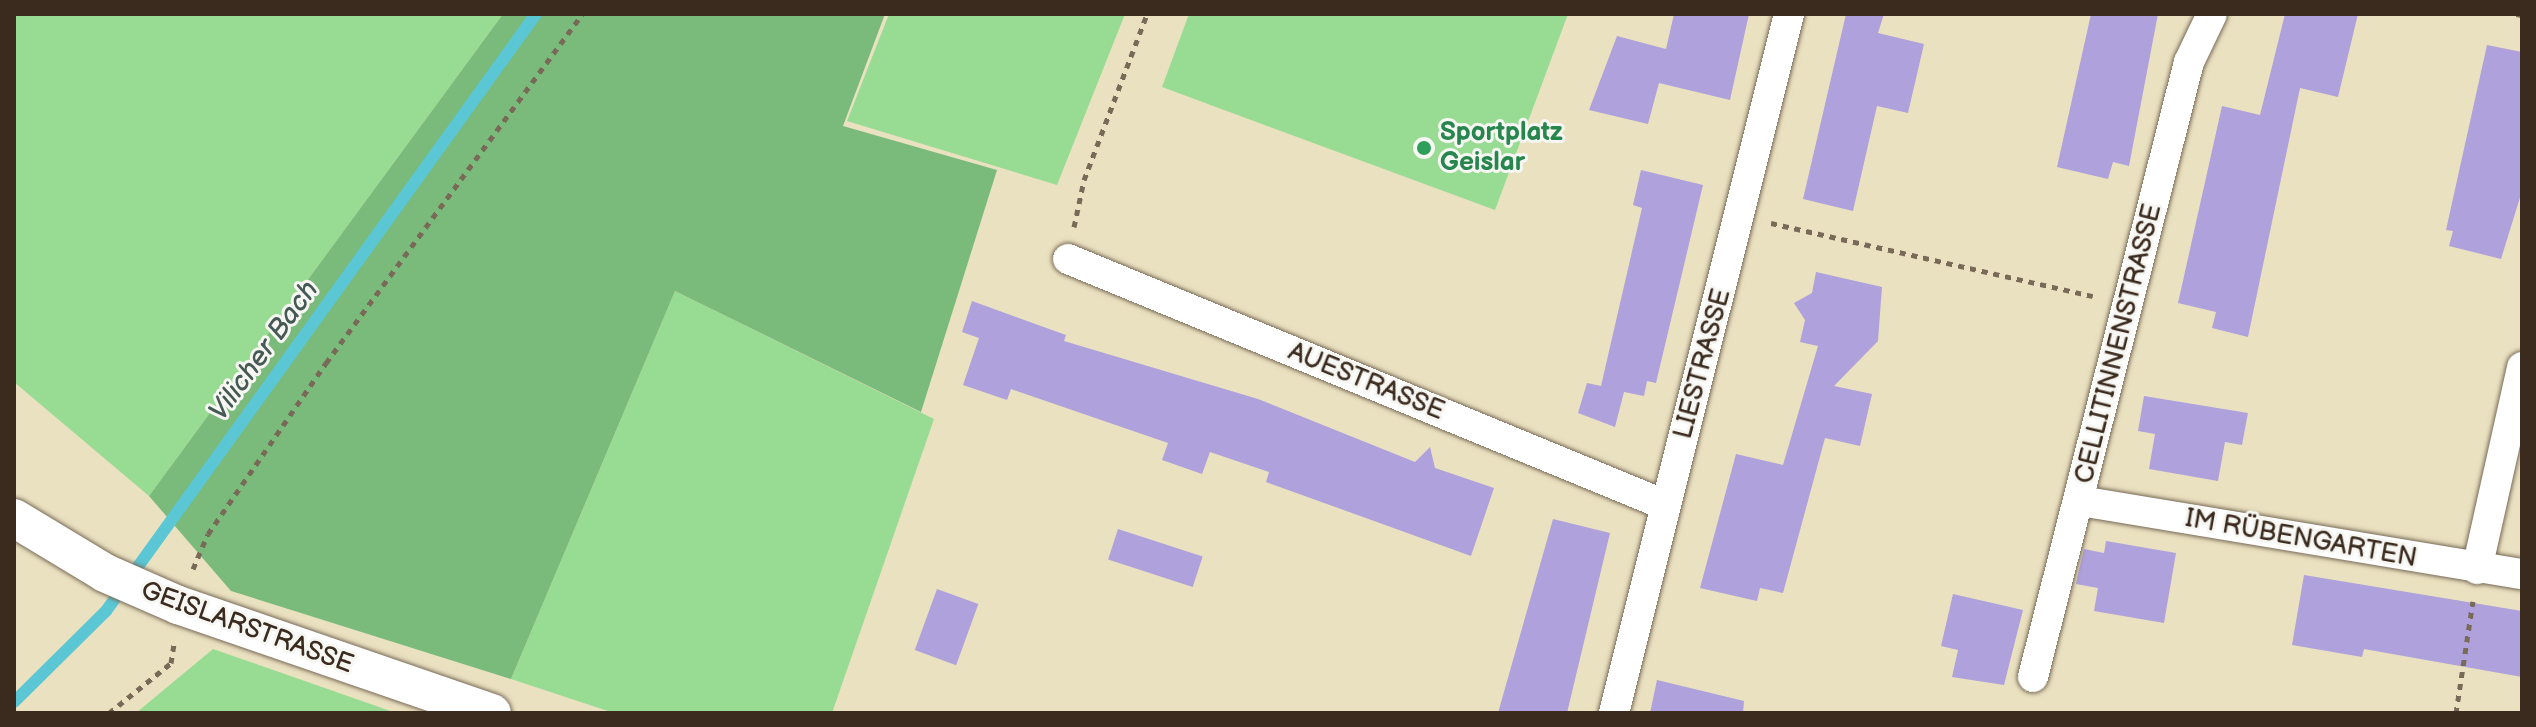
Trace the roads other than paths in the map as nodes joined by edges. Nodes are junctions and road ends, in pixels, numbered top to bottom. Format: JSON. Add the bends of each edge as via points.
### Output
{"nodes":[{"id":1,"x":1789,"y":14,"type":"edge"},
{"id":2,"x":2212,"y":14,"type":"edge"},
{"id":3,"x":1068,"y":259,"type":"road end"},
{"id":4,"x":2522,"y":367,"type":"edge"},
{"id":5,"x":2080,"y":501,"type":"junction"},
{"id":6,"x":1665,"y":505,"type":"junction"},
{"id":7,"x":14,"y":518,"type":"edge"},
{"id":8,"x":2477,"y":569,"type":"junction"},
{"id":9,"x":2522,"y":574,"type":"edge"},
{"id":10,"x":2033,"y":677,"type":"dead end"},
{"id":11,"x":492,"y":713,"type":"edge"},
{"id":12,"x":1614,"y":713,"type":"edge"}],
"edges":[{"from":1,"to":6,"type":"street","name":"LIESTRASSE","via":[[1743,217]]},
{"from":2,"to":5,"type":"street","name":"CELLITINNENSTRASSE","via":[[2189,62]]},
{"from":3,"to":6,"type":"street","name":"AUESTRASSE"},
{"from":4,"to":8,"type":"street"},
{"from":5,"to":8,"type":"street","name":"IM RÜBENGARTEN"},
{"from":5,"to":10,"type":"street","name":"CELLITINNENSTRASSE"},
{"from":6,"to":12,"type":"street","name":"LIESTRASSE"},
{"from":7,"to":11,"type":"street","name":"GEISLARSTRASSE","via":[[105,573],[170,602]]},
{"from":8,"to":9,"type":"street","name":"IM RÜBENGARTEN"}]}
